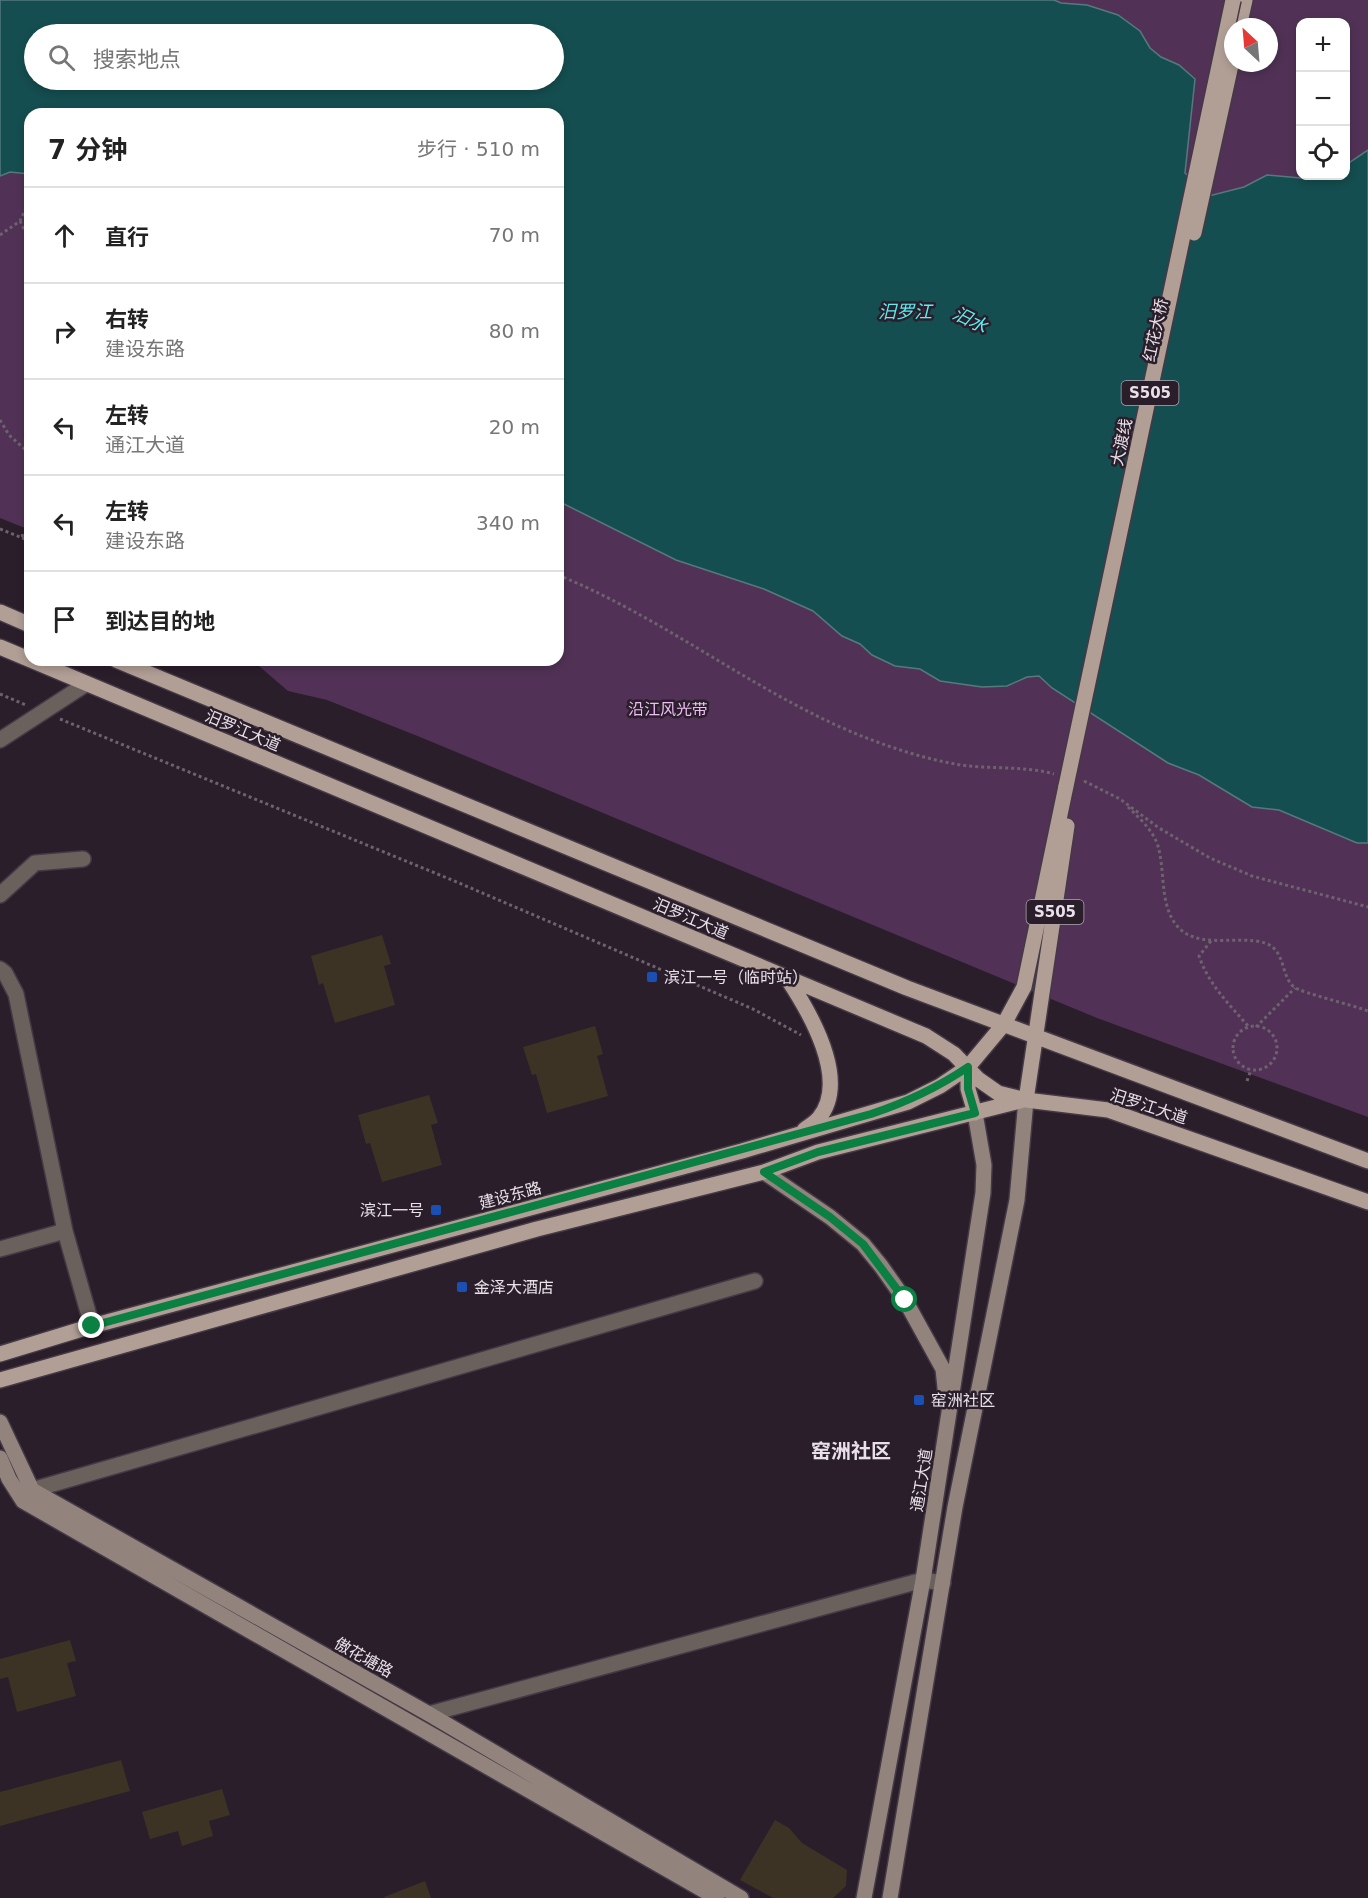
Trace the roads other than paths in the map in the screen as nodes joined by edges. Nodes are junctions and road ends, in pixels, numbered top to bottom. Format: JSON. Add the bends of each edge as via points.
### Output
{"nodes":[{"id":1,"x":1233,"y":0,"type":"edge"},
{"id":2,"x":1245,"y":0,"type":"edge"},
{"id":3,"x":1241,"y":18,"type":"edge"},
{"id":4,"x":1229,"y":72,"type":"edge"},
{"id":5,"x":0,"y":612,"type":"edge"},
{"id":6,"x":24,"y":622,"type":"edge"},
{"id":7,"x":0,"y":647,"type":"edge"},
{"id":8,"x":24,"y":657,"type":"edge"},
{"id":9,"x":44,"y":666,"type":"edge"},
{"id":10,"x":130,"y":666,"type":"edge"},
{"id":11,"x":86,"y":684,"type":"junction"},
{"id":12,"x":0,"y":740,"type":"edge"},
{"id":13,"x":1071,"y":782,"type":"junction"},
{"id":14,"x":82,"y":859,"type":"dead end"},
{"id":15,"x":0,"y":895,"type":"edge"},
{"id":16,"x":0,"y":969,"type":"edge"},
{"id":17,"x":788,"y":978,"type":"junction"},
{"id":18,"x":1004,"y":1024,"type":"junction"},
{"id":19,"x":1038,"y":1036,"type":"junction"},
{"id":20,"x":968,"y":1067,"type":"junction"},
{"id":21,"x":1026,"y":1100,"type":"junction"},
{"id":22,"x":975,"y":1113,"type":"junction"},
{"id":23,"x":799,"y":1134,"type":"junction"},
{"id":24,"x":1368,"y":1161,"type":"edge"},
{"id":25,"x":764,"y":1172,"type":"junction"},
{"id":26,"x":1368,"y":1202,"type":"edge"},
{"id":27,"x":65,"y":1231,"type":"junction"},
{"id":28,"x":0,"y":1249,"type":"edge"},
{"id":29,"x":755,"y":1281,"type":"dead end"},
{"id":30,"x":92,"y":1326,"type":"junction"},
{"id":31,"x":0,"y":1354,"type":"edge"},
{"id":32,"x":0,"y":1380,"type":"edge"},
{"id":33,"x":949,"y":1417,"type":"junction"},
{"id":34,"x":0,"y":1422,"type":"edge"},
{"id":35,"x":0,"y":1458,"type":"edge"},
{"id":36,"x":32,"y":1491,"type":"junction"},
{"id":37,"x":923,"y":1580,"type":"junction"},
{"id":38,"x":943,"y":1583,"type":"junction"},
{"id":39,"x":429,"y":1714,"type":"junction"},
{"id":40,"x":717,"y":1898,"type":"edge"},
{"id":41,"x":741,"y":1898,"type":"edge"},
{"id":42,"x":864,"y":1898,"type":"edge"},
{"id":43,"x":890,"y":1898,"type":"edge"}],
"edges":[{"from":1,"to":13,"type":"main road","name":"大渡线","number":"S505","bridge":true},
{"from":2,"to":3,"type":"main road"},
{"from":4,"to":13,"type":"main road","name":"红花大桥","number":"S505","bridge":true},
{"from":5,"to":6,"type":"main road"},
{"from":7,"to":8,"type":"main road","name":"汨罗江大道"},
{"from":9,"to":11,"type":"main road","name":"汨罗江大道"},
{"from":10,"to":18,"type":"main road","name":"汨罗江大道","via":[[907,988]]},
{"from":11,"to":12,"type":"street"},
{"from":11,"to":17,"type":"main road","name":"汨罗江大道"},
{"from":13,"to":18,"type":"main road","number":"S505","via":[[1024,987]]},
{"from":13,"to":19,"type":"main road","number":"S505"},
{"from":14,"to":15,"type":"street","via":[[35,863]]},
{"from":16,"to":27,"type":"street","via":[[15,994]]},
{"from":17,"to":20,"type":"main road","name":"汨罗江大道","via":[[926,1036]]},
{"from":17,"to":23,"type":"main road","via":[[808,1009],[830,1081],[828,1099],[819,1118]]},
{"from":18,"to":19,"type":"main road","name":"汨罗江大道"},
{"from":18,"to":20,"type":"main road","name":"建设东路"},
{"from":19,"to":21,"type":"main road","number":"S505"},
{"from":19,"to":24,"type":"main road","name":"汨罗江大道"},
{"from":20,"to":21,"type":"main road","name":"汨罗江大道","via":[[990,1089]]},
{"from":20,"to":22,"type":"main road","name":"通江大道","via":[[968,1089]]},
{"from":20,"to":23,"type":"main road","name":"建设东路","via":[[908,1102]]},
{"from":21,"to":22,"type":"main road"},
{"from":21,"to":26,"type":"main road","name":"汨罗江大道","via":[[1108,1110]]},
{"from":21,"to":38,"type":"main road","via":[[1017,1200]]},
{"from":22,"to":25,"type":"main road","via":[[818,1152]]},
{"from":22,"to":33,"type":"main road","name":"通江大道","via":[[984,1165],[983,1190]]},
{"from":23,"to":30,"type":"main road","name":"建设东路"},
{"from":25,"to":32,"type":"main road","via":[[537,1229]]},
{"from":25,"to":33,"type":"main road","via":[[830,1217],[863,1244],[881,1266],[905,1300],[943,1369]]},
{"from":27,"to":28,"type":"street"},
{"from":27,"to":30,"type":"street"},
{"from":29,"to":36,"type":"street"},
{"from":30,"to":31,"type":"main road","name":"建设东路"},
{"from":33,"to":37,"type":"main road","name":"通江大道"},
{"from":34,"to":36,"type":"main road"},
{"from":35,"to":40,"type":"main road","via":[[23,1501]]},
{"from":36,"to":39,"type":"main road","name":"傲花塘路"},
{"from":37,"to":38,"type":"street"},
{"from":37,"to":39,"type":"street"},
{"from":37,"to":42,"type":"main road","name":"通江大道"},
{"from":38,"to":43,"type":"main road"},
{"from":39,"to":41,"type":"main road","name":"傲花塘路"}]}
